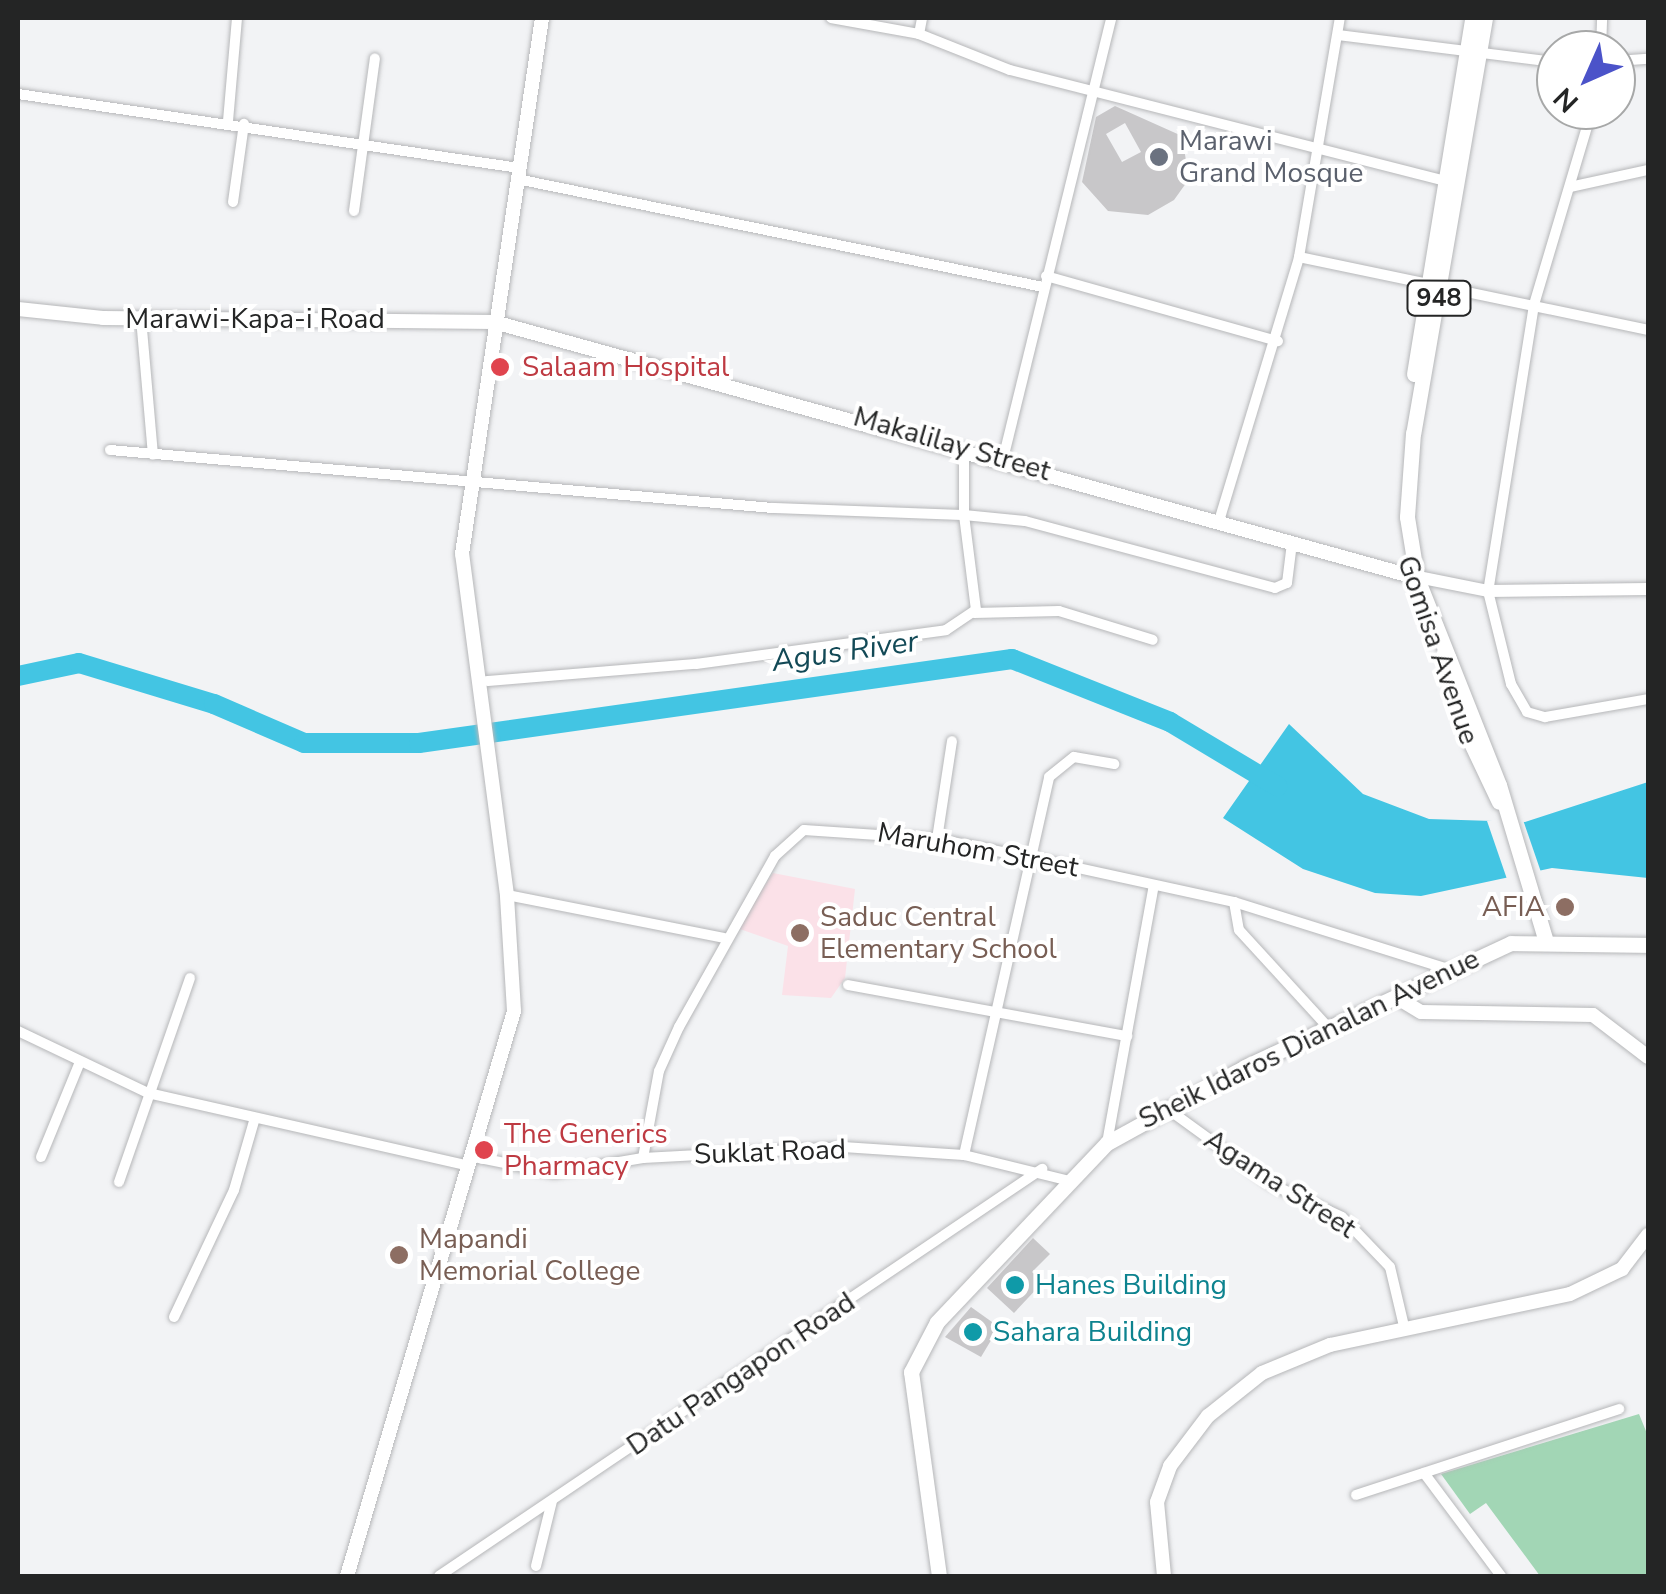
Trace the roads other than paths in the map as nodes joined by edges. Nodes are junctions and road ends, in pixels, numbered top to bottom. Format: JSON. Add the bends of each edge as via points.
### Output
{"nodes":[{"id":1,"x":237,"y":18,"type":"edge"},
{"id":2,"x":542,"y":18,"type":"edge"},
{"id":3,"x":832,"y":18,"type":"edge"},
{"id":4,"x":922,"y":18,"type":"edge"},
{"id":5,"x":1112,"y":18,"type":"edge"},
{"id":6,"x":1340,"y":18,"type":"edge"},
{"id":7,"x":1472,"y":18,"type":"edge"},
{"id":8,"x":1485,"y":18,"type":"edge"},
{"id":9,"x":919,"y":34,"type":"junction"},
{"id":10,"x":1338,"y":35,"type":"junction"},
{"id":11,"x":1472,"y":57,"type":"junction"},
{"id":12,"x":375,"y":58,"type":"dead end"},
{"id":13,"x":1536,"y":61,"type":"edge"},
{"id":14,"x":1092,"y":91,"type":"junction"},
{"id":15,"x":18,"y":94,"type":"edge"},
{"id":16,"x":228,"y":122,"type":"junction"},
{"id":17,"x":244,"y":124,"type":"junction"},
{"id":18,"x":1586,"y":130,"type":"edge"},
{"id":19,"x":362,"y":140,"type":"junction"},
{"id":20,"x":1319,"y":152,"type":"junction"},
{"id":21,"x":1648,"y":170,"type":"edge"},
{"id":22,"x":518,"y":173,"type":"junction"},
{"id":23,"x":1446,"y":181,"type":"junction"},
{"id":24,"x":1570,"y":187,"type":"junction"},
{"id":25,"x":233,"y":202,"type":"dead end"},
{"id":26,"x":354,"y":211,"type":"dead end"},
{"id":27,"x":1299,"y":257,"type":"junction"},
{"id":28,"x":1045,"y":282,"type":"junction"},
{"id":29,"x":1436,"y":285,"type":"junction"},
{"id":30,"x":1534,"y":304,"type":"junction"},
{"id":31,"x":18,"y":309,"type":"edge"},
{"id":32,"x":141,"y":318,"type":"junction"},
{"id":33,"x":494,"y":322,"type":"junction"},
{"id":34,"x":1648,"y":330,"type":"edge"},
{"id":35,"x":1278,"y":341,"type":"junction"},
{"id":36,"x":964,"y":447,"type":"junction"},
{"id":37,"x":110,"y":450,"type":"dead end"},
{"id":38,"x":154,"y":454,"type":"junction"},
{"id":39,"x":1003,"y":460,"type":"junction"},
{"id":40,"x":472,"y":480,"type":"junction"},
{"id":41,"x":964,"y":515,"type":"junction"},
{"id":42,"x":1219,"y":521,"type":"junction"},
{"id":43,"x":1292,"y":542,"type":"junction"},
{"id":44,"x":1412,"y":576,"type":"junction"},
{"id":45,"x":1648,"y":589,"type":"edge"},
{"id":46,"x":1488,"y":591,"type":"junction"},
{"id":47,"x":974,"y":613,"type":"junction"},
{"id":48,"x":1153,"y":640,"type":"dead end"},
{"id":49,"x":483,"y":685,"type":"junction"},
{"id":50,"x":1648,"y":698,"type":"edge"},
{"id":51,"x":952,"y":741,"type":"dead end"},
{"id":52,"x":1114,"y":764,"type":"dead end"},
{"id":53,"x":937,"y":838,"type":"junction"},
{"id":54,"x":1032,"y":858,"type":"junction"},
{"id":55,"x":1154,"y":884,"type":"junction"},
{"id":56,"x":507,"y":895,"type":"junction"},
{"id":57,"x":1234,"y":902,"type":"junction"},
{"id":58,"x":724,"y":938,"type":"junction"},
{"id":59,"x":1545,"y":938,"type":"junction"},
{"id":60,"x":1648,"y":944,"type":"edge"},
{"id":61,"x":1451,"y":970,"type":"junction"},
{"id":62,"x":190,"y":978,"type":"dead end"},
{"id":63,"x":848,"y":985,"type":"dead end"},
{"id":64,"x":1396,"y":998,"type":"junction"},
{"id":65,"x":1000,"y":1013,"type":"junction"},
{"id":66,"x":1328,"y":1027,"type":"junction"},
{"id":67,"x":18,"y":1031,"type":"edge"},
{"id":68,"x":1127,"y":1036,"type":"junction"},
{"id":69,"x":1648,"y":1057,"type":"edge"},
{"id":70,"x":80,"y":1062,"type":"junction"},
{"id":71,"x":148,"y":1093,"type":"junction"},
{"id":72,"x":1165,"y":1107,"type":"junction"},
{"id":73,"x":254,"y":1122,"type":"junction"},
{"id":74,"x":1106,"y":1143,"type":"junction"},
{"id":75,"x":964,"y":1155,"type":"junction"},
{"id":76,"x":41,"y":1157,"type":"dead end"},
{"id":77,"x":643,"y":1158,"type":"junction"},
{"id":78,"x":468,"y":1160,"type":"junction"},
{"id":79,"x":1042,"y":1169,"type":"junction"},
{"id":80,"x":1070,"y":1181,"type":"junction"},
{"id":81,"x":119,"y":1182,"type":"dead end"},
{"id":82,"x":1648,"y":1236,"type":"edge"},
{"id":83,"x":174,"y":1316,"type":"dead end"},
{"id":84,"x":1404,"y":1326,"type":"junction"},
{"id":85,"x":1619,"y":1409,"type":"dead end"},
{"id":86,"x":1424,"y":1473,"type":"junction"},
{"id":87,"x":1356,"y":1495,"type":"dead end"},
{"id":88,"x":552,"y":1500,"type":"junction"},
{"id":89,"x":536,"y":1566,"type":"dead end"},
{"id":90,"x":348,"y":1576,"type":"edge"},
{"id":91,"x":438,"y":1576,"type":"edge"},
{"id":92,"x":938,"y":1576,"type":"edge"},
{"id":93,"x":1164,"y":1576,"type":"edge"},
{"id":94,"x":1501,"y":1576,"type":"edge"}],
"edges":[{"from":1,"to":16,"type":"street"},
{"from":2,"to":22,"type":"main road"},
{"from":3,"to":9,"type":"street"},
{"from":4,"to":9,"type":"street"},
{"from":5,"to":14,"type":"street"},
{"from":6,"to":10,"type":"street"},
{"from":7,"to":11,"type":"main road","name":"Gomisa Avenue","number":"948"},
{"from":8,"to":11,"type":"main road","name":"Gomisa Avenue","number":"948"},
{"from":9,"to":14,"type":"street","via":[[970,58]]},
{"from":10,"to":11,"type":"street"},
{"from":10,"to":20,"type":"street"},
{"from":11,"to":13,"type":"street"},
{"from":11,"to":23,"type":"main road","name":"Gomisa Avenue","number":"948"},
{"from":11,"to":29,"type":"main road","name":"Gomisa Avenue","number":"948"},
{"from":12,"to":19,"type":"street"},
{"from":14,"to":20,"type":"street"},
{"from":14,"to":28,"type":"street"},
{"from":15,"to":16,"type":"street"},
{"from":16,"to":17,"type":"street"},
{"from":17,"to":19,"type":"street"},
{"from":17,"to":25,"type":"street"},
{"from":18,"to":24,"type":"street"},
{"from":19,"to":22,"type":"street"},
{"from":19,"to":26,"type":"street"},
{"from":20,"to":23,"type":"street"},
{"from":20,"to":27,"type":"street"},
{"from":21,"to":24,"type":"street"},
{"from":22,"to":28,"type":"street"},
{"from":22,"to":33,"type":"main road"},
{"from":23,"to":29,"type":"main road","name":"Gomisa Avenue","number":"948"},
{"from":24,"to":30,"type":"street"},
{"from":27,"to":29,"type":"street"},
{"from":27,"to":35,"type":"street"},
{"from":28,"to":35,"type":"street"},
{"from":28,"to":39,"type":"street"},
{"from":29,"to":30,"type":"street"},
{"from":29,"to":44,"type":"main road","name":"Gomisa Avenue","number":"948","via":[[1399,477]]},
{"from":30,"to":34,"type":"street"},
{"from":30,"to":46,"type":"street"},
{"from":31,"to":32,"type":"main road","name":"Marawi-Kapa-i Road"},
{"from":32,"to":33,"type":"main road","name":"Marawi-Kapa-i Road"},
{"from":32,"to":38,"type":"street"},
{"from":33,"to":36,"type":"main road","name":"Makalilay Street"},
{"from":33,"to":40,"type":"main road"},
{"from":35,"to":42,"type":"street"},
{"from":36,"to":39,"type":"main road","name":"Makalilay Street"},
{"from":36,"to":41,"type":"street"},
{"from":37,"to":38,"type":"street"},
{"from":38,"to":40,"type":"street"},
{"from":39,"to":42,"type":"main road","name":"Makalilay Street"},
{"from":40,"to":41,"type":"street","via":[[773,508]]},
{"from":40,"to":49,"type":"main road","via":[[462,580]]},
{"from":41,"to":43,"type":"street","via":[[1025,521],[1275,588],[1288,582]]},
{"from":41,"to":47,"type":"street"},
{"from":42,"to":43,"type":"main road","name":"Makalilay Street"},
{"from":43,"to":44,"type":"main road","name":"Makalilay Street"},
{"from":44,"to":46,"type":"street"},
{"from":44,"to":59,"type":"main road","name":"Gomisa Avenue","number":"948"},
{"from":45,"to":46,"type":"street"},
{"from":46,"to":50,"type":"street","via":[[1511,684],[1526,712],[1545,717]]},
{"from":47,"to":48,"type":"street","via":[[1059,611]]},
{"from":47,"to":49,"type":"street","via":[[946,630],[879,642]]},
{"from":49,"to":56,"type":"main road"},
{"from":51,"to":53,"type":"street"},
{"from":52,"to":54,"type":"street","via":[[1074,757],[1055,766]]},
{"from":53,"to":54,"type":"street","name":"Maruhom Street"},
{"from":53,"to":58,"type":"street","name":"Maruhom Street","via":[[857,829],[796,834]]},
{"from":54,"to":55,"type":"street","name":"Maruhom Street"},
{"from":54,"to":65,"type":"street"},
{"from":55,"to":57,"type":"street","name":"Maruhom Street"},
{"from":55,"to":68,"type":"street"},
{"from":56,"to":58,"type":"street"},
{"from":56,"to":78,"type":"main road","via":[[514,1010]]},
{"from":57,"to":61,"type":"street","name":"Maruhom Street"},
{"from":57,"to":66,"type":"street","via":[[1233,921]]},
{"from":58,"to":77,"type":"street","name":"Maruhom Street","via":[[660,1071]]},
{"from":59,"to":60,"type":"main road","name":"Sheik Idaros Dianalan Avenue"},
{"from":59,"to":61,"type":"main road","name":"Sheik Idaros Dianalan Avenue","via":[[1511,943]]},
{"from":61,"to":64,"type":"main road","name":"Sheik Idaros Dianalan Avenue"},
{"from":62,"to":71,"type":"street"},
{"from":63,"to":65,"type":"street"},
{"from":64,"to":66,"type":"main road","name":"Sheik Idaros Dianalan Avenue"},
{"from":64,"to":69,"type":"main road","via":[[1421,1012],[1593,1015]]},
{"from":65,"to":68,"type":"street"},
{"from":65,"to":75,"type":"street"},
{"from":66,"to":72,"type":"main road","name":"Sheik Idaros Dianalan Avenue"},
{"from":67,"to":70,"type":"street","name":"Suklat Road"},
{"from":68,"to":74,"type":"street"},
{"from":70,"to":71,"type":"street","name":"Suklat Road"},
{"from":70,"to":76,"type":"street"},
{"from":71,"to":73,"type":"street","name":"Suklat Road"},
{"from":71,"to":81,"type":"street"},
{"from":72,"to":74,"type":"main road","name":"Sheik Idaros Dianalan Avenue"},
{"from":72,"to":84,"type":"street","name":"Agama Street","via":[[1271,1184],[1342,1217],[1390,1267]]},
{"from":73,"to":78,"type":"street","name":"Suklat Road"},
{"from":73,"to":83,"type":"street","via":[[234,1190]]},
{"from":74,"to":80,"type":"main road","name":"Sheik Idaros Dianalan Avenue"},
{"from":75,"to":77,"type":"street","name":"Suklat Road","via":[[844,1147]]},
{"from":75,"to":79,"type":"street","name":"Suklat Road"},
{"from":77,"to":78,"type":"street","name":"Suklat Road","via":[[554,1173]]},
{"from":78,"to":90,"type":"main road"},
{"from":79,"to":80,"type":"street","name":"Suklat Road"},
{"from":79,"to":88,"type":"street","name":"Datu Pangapon Road"},
{"from":80,"to":92,"type":"main road","name":"Sheik Idaros Dianalan Avenue","via":[[937,1322],[911,1372]]},
{"from":82,"to":84,"type":"main road","via":[[1622,1269],[1570,1294]]},
{"from":84,"to":93,"type":"main road","via":[[1262,1373],[1208,1416],[1162,1485]]},
{"from":85,"to":86,"type":"street"},
{"from":86,"to":87,"type":"street"},
{"from":86,"to":94,"type":"street"},
{"from":88,"to":89,"type":"street"},
{"from":88,"to":91,"type":"street","name":"Datu Pangapon Road"}]}
